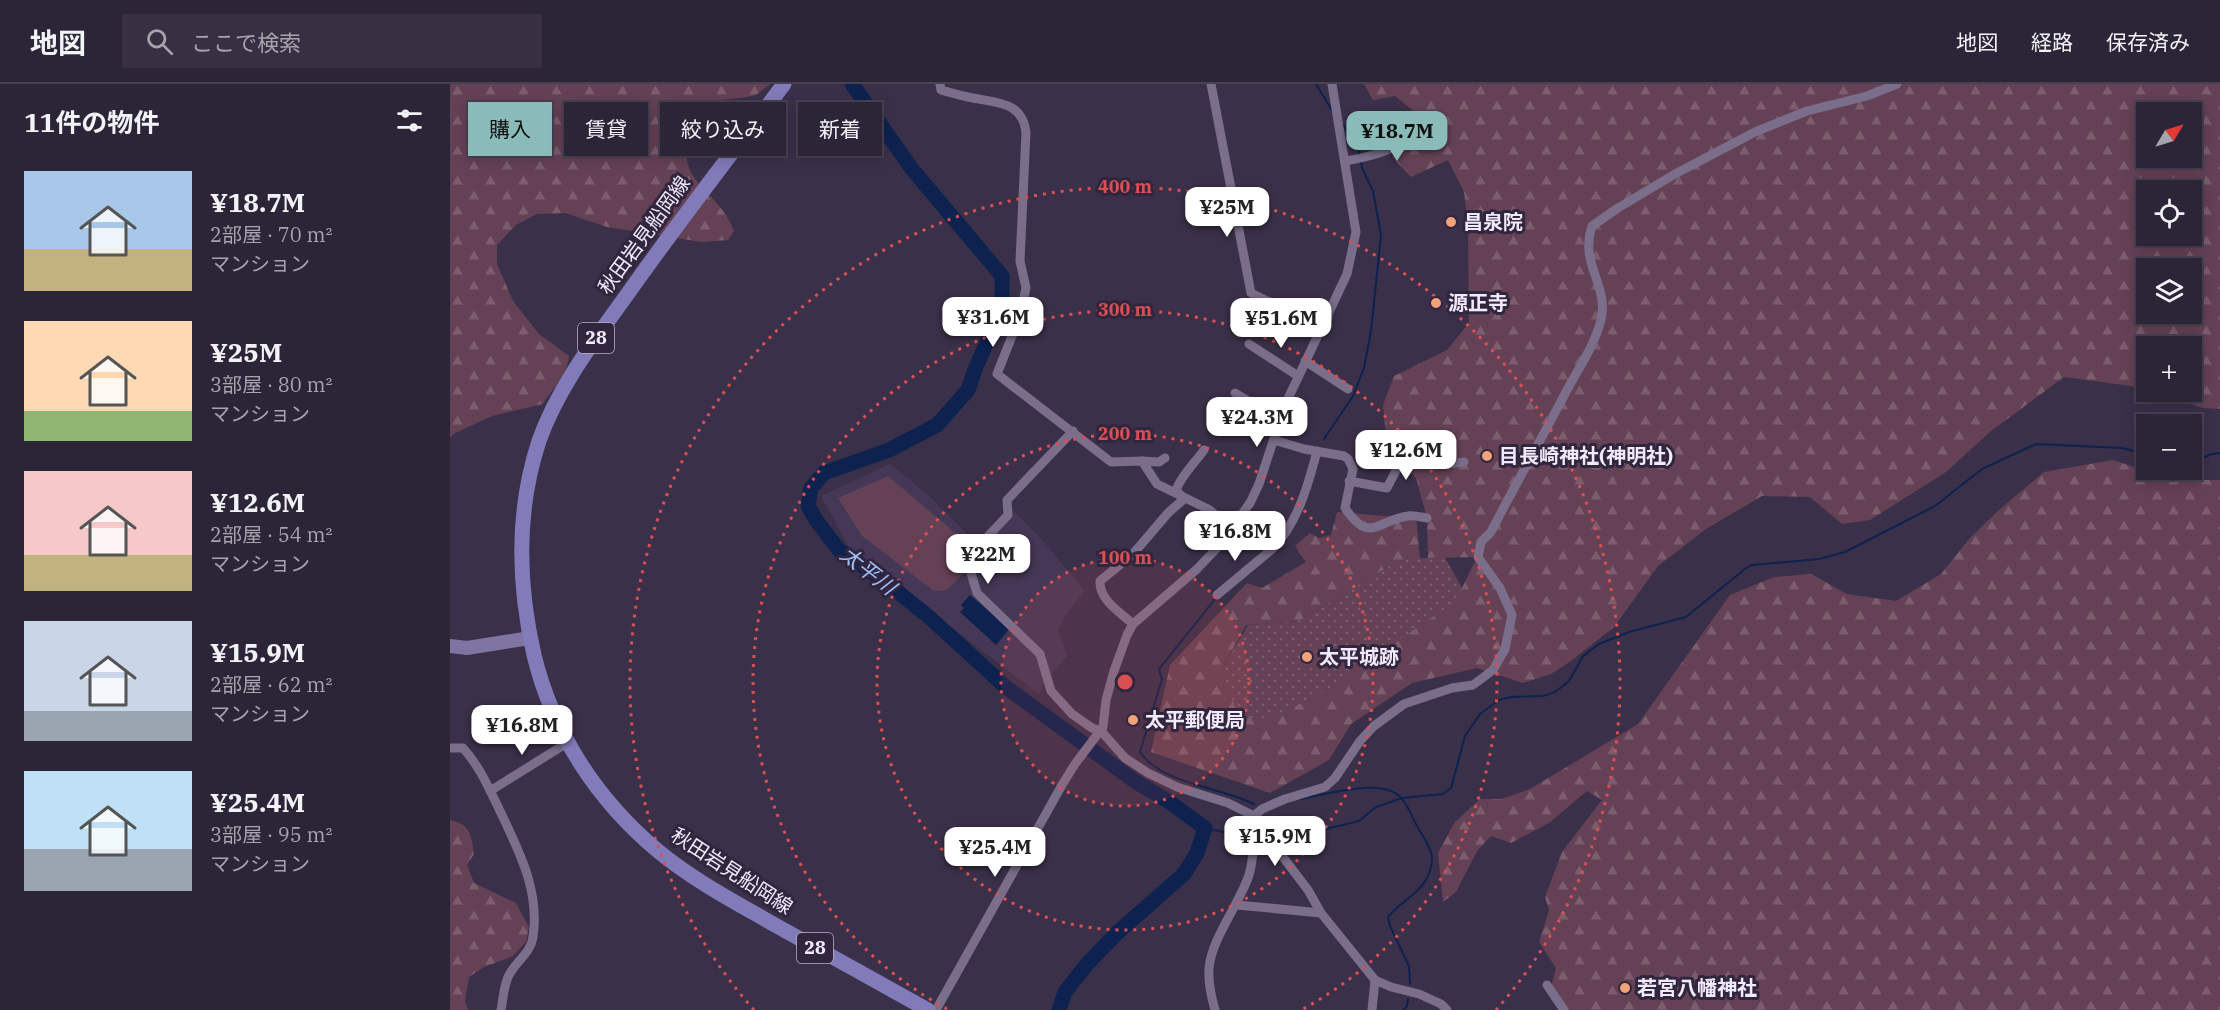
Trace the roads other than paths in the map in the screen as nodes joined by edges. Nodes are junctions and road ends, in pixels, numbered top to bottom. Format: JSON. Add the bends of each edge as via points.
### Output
{"nodes":[{"id":1,"x":784,"y":84,"type":"edge"},
{"id":2,"x":940,"y":84,"type":"edge"},
{"id":3,"x":1211,"y":84,"type":"edge"},
{"id":4,"x":1332,"y":84,"type":"edge"},
{"id":5,"x":1898,"y":84,"type":"edge"},
{"id":6,"x":1415,"y":137,"type":"dead end"},
{"id":7,"x":1355,"y":160,"type":"junction"},
{"id":8,"x":1328,"y":317,"type":"junction"},
{"id":9,"x":1249,"y":344,"type":"dead end"},
{"id":10,"x":1305,"y":361,"type":"junction"},
{"id":11,"x":1298,"y":376,"type":"junction"},
{"id":12,"x":1348,"y":389,"type":"dead end"},
{"id":13,"x":1235,"y":393,"type":"dead end"},
{"id":14,"x":1281,"y":420,"type":"junction"},
{"id":15,"x":1073,"y":431,"type":"junction"},
{"id":16,"x":1274,"y":440,"type":"junction"},
{"id":17,"x":1204,"y":450,"type":"dead end"},
{"id":18,"x":1317,"y":451,"type":"junction"},
{"id":19,"x":1165,"y":458,"type":"dead end"},
{"id":20,"x":1142,"y":461,"type":"junction"},
{"id":21,"x":1464,"y":462,"type":"dead end"},
{"id":22,"x":1350,"y":481,"type":"junction"},
{"id":23,"x":1184,"y":499,"type":"junction"},
{"id":24,"x":1427,"y":518,"type":"dead end"},
{"id":25,"x":1232,"y":529,"type":"junction"},
{"id":26,"x":1271,"y":550,"type":"junction"},
{"id":27,"x":1217,"y":595,"type":"dead end"},
{"id":28,"x":1133,"y":624,"type":"junction"},
{"id":29,"x":530,"y":638,"type":"junction"},
{"id":30,"x":450,"y":646,"type":"edge"},
{"id":31,"x":1099,"y":733,"type":"junction"},
{"id":32,"x":567,"y":743,"type":"junction"},
{"id":33,"x":450,"y":748,"type":"edge"},
{"id":34,"x":490,"y":791,"type":"junction"},
{"id":35,"x":1254,"y":816,"type":"junction"},
{"id":36,"x":1263,"y":831,"type":"junction"},
{"id":37,"x":1237,"y":905,"type":"junction"},
{"id":38,"x":1321,"y":913,"type":"junction"},
{"id":39,"x":1375,"y":980,"type":"junction"},
{"id":40,"x":1547,"y":985,"type":"dead end"},
{"id":41,"x":501,"y":1010,"type":"edge"},
{"id":42,"x":928,"y":1010,"type":"edge"},
{"id":43,"x":936,"y":1010,"type":"edge"},
{"id":44,"x":1215,"y":1010,"type":"edge"},
{"id":45,"x":1372,"y":1010,"type":"edge"},
{"id":46,"x":1447,"y":1010,"type":"edge"},
{"id":47,"x":1564,"y":1010,"type":"edge"}],
"edges":[{"from":1,"to":29,"type":"main road","name":"秋田岩見船岡線","number":"28","via":[[592,343],[540,440],[524,505],[521,571]]},
{"from":2,"to":15,"type":"street","via":[[941,90],[1012,107],[1025,122],[1020,261],[1026,288],[1020,316],[997,374]]},
{"from":3,"to":8,"type":"street","via":[[1251,293],[1267,302]]},
{"from":4,"to":7,"type":"street","via":[[1340,127]]},
{"from":5,"to":35,"type":"street","via":[[1807,111],[1755,132],[1675,174],[1592,226],[1587,245],[1603,305],[1600,321],[1547,429],[1491,532],[1481,542],[1478,557],[1500,588],[1512,615],[1504,649],[1493,670],[1473,685],[1404,704],[1367,734],[1325,787],[1262,808]]},
{"from":6,"to":7,"type":"street","via":[[1394,149]]},
{"from":7,"to":8,"type":"street","via":[[1356,232],[1347,274]]},
{"from":8,"to":10,"type":"street"},
{"from":9,"to":11,"type":"street"},
{"from":10,"to":11,"type":"street"},
{"from":10,"to":12,"type":"street"},
{"from":11,"to":14,"type":"street"},
{"from":13,"to":14,"type":"street"},
{"from":14,"to":16,"type":"street"},
{"from":15,"to":20,"type":"street","via":[[1111,462]]},
{"from":15,"to":31,"type":"street","via":[[1007,500],[1008,515],[973,552],[968,563],[976,593],[1040,654],[1051,692],[1072,714]]},
{"from":16,"to":18,"type":"street"},
{"from":16,"to":25,"type":"street","via":[[1259,484]]},
{"from":17,"to":23,"type":"street","via":[[1178,484],[1176,490]]},
{"from":18,"to":22,"type":"street","via":[[1348,459],[1353,469]]},
{"from":18,"to":26,"type":"street","via":[[1301,502],[1285,534]]},
{"from":19,"to":20,"type":"street","via":[[1159,462]]},
{"from":20,"to":23,"type":"street","via":[[1157,484]]},
{"from":21,"to":22,"type":"street","via":[[1448,465],[1414,452],[1403,458],[1387,488]]},
{"from":22,"to":24,"type":"street","via":[[1346,507],[1365,527],[1371,529],[1406,516]]},
{"from":23,"to":25,"type":"street","via":[[1210,510]]},
{"from":23,"to":28,"type":"street","via":[[1133,554],[1100,581],[1104,597]]},
{"from":25,"to":26,"type":"street","via":[[1242,527]]},
{"from":25,"to":28,"type":"street","via":[[1197,569]]},
{"from":26,"to":27,"type":"street"},
{"from":28,"to":31,"type":"street","via":[[1114,671]]},
{"from":29,"to":30,"type":"street","via":[[475,647]]},
{"from":29,"to":32,"type":"main road","name":"秋田岩見船岡線","number":"28","via":[[540,680]]},
{"from":31,"to":35,"type":"street","via":[[1148,773]]},
{"from":31,"to":43,"type":"street","via":[[1077,761]]},
{"from":32,"to":34,"type":"street"},
{"from":32,"to":42,"type":"main road","name":"秋田岩見船岡線","number":"28","via":[[600,792],[658,851],[746,909]]},
{"from":33,"to":34,"type":"street","via":[[463,748],[476,762]]},
{"from":34,"to":41,"type":"street","via":[[523,860],[534,901],[533,939],[507,977]]},
{"from":35,"to":36,"type":"street"},
{"from":36,"to":37,"type":"street","via":[[1253,845],[1249,873]]},
{"from":36,"to":38,"type":"street"},
{"from":37,"to":38,"type":"street"},
{"from":37,"to":44,"type":"street","via":[[1213,950],[1209,968]]},
{"from":38,"to":39,"type":"street"},
{"from":39,"to":45,"type":"street"},
{"from":39,"to":46,"type":"street","via":[[1419,994]]},
{"from":40,"to":47,"type":"street"}]}
